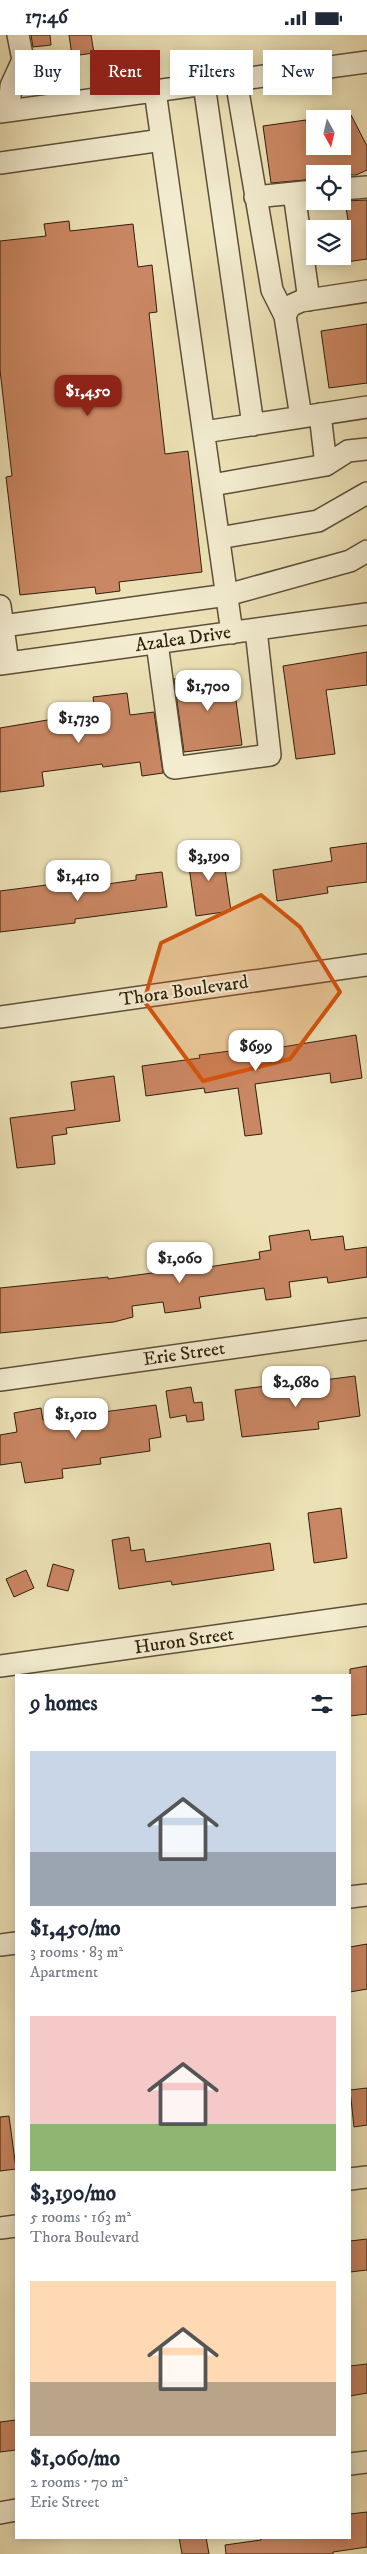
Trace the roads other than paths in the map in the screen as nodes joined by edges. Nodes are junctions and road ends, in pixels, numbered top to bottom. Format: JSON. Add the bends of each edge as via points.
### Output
{"nodes":[{"id":1,"x":18,"y":35,"type":"edge"},
{"id":2,"x":20,"y":50,"type":"edge"},
{"id":3,"x":367,"y":62,"type":"edge"},
{"id":4,"x":15,"y":75,"type":"edge"},
{"id":5,"x":253,"y":78,"type":"edge"},
{"id":6,"x":63,"y":95,"type":"edge"},
{"id":7,"x":125,"y":95,"type":"edge"},
{"id":8,"x":156,"y":95,"type":"edge"},
{"id":9,"x":206,"y":95,"type":"edge"},
{"id":10,"x":239,"y":95,"type":"edge"},
{"id":11,"x":66,"y":103,"type":"junction"},
{"id":12,"x":4,"y":111,"type":"edge"},
{"id":13,"x":162,"y":140,"type":"junction"},
{"id":14,"x":0,"y":163,"type":"edge"},
{"id":15,"x":367,"y":187,"type":"edge"},
{"id":16,"x":351,"y":188,"type":"edge"},
{"id":17,"x":306,"y":192,"type":"edge"},
{"id":18,"x":294,"y":193,"type":"junction"},
{"id":19,"x":256,"y":197,"type":"junction"},
{"id":20,"x":367,"y":291,"type":"edge"},
{"id":21,"x":309,"y":300,"type":"junction"},
{"id":22,"x":285,"y":315,"type":"junction"},
{"id":23,"x":367,"y":407,"type":"edge"},
{"id":24,"x":310,"y":416,"type":"junction"},
{"id":25,"x":253,"y":425,"type":"junction"},
{"id":26,"x":204,"y":432,"type":"junction"},
{"id":27,"x":367,"y":449,"type":"edge"},
{"id":28,"x":326,"y":465,"type":"junction"},
{"id":29,"x":212,"y":485,"type":"junction"},
{"id":30,"x":367,"y":493,"type":"edge"},
{"id":31,"x":219,"y":538,"type":"junction"},
{"id":32,"x":367,"y":551,"type":"edge"},
{"id":33,"x":227,"y":595,"type":"junction"},
{"id":34,"x":367,"y":615,"type":"edge"},
{"id":35,"x":1,"y":616,"type":"edge"},
{"id":36,"x":256,"y":630,"type":"junction"},
{"id":37,"x":232,"y":633,"type":"junction"},
{"id":38,"x":157,"y":643,"type":"junction"},
{"id":39,"x":4,"y":664,"type":"edge"},
{"id":40,"x":367,"y":965,"type":"edge"},
{"id":41,"x":0,"y":1017,"type":"edge"},
{"id":42,"x":367,"y":1329,"type":"edge"},
{"id":43,"x":0,"y":1379,"type":"edge"},
{"id":44,"x":367,"y":1615,"type":"edge"},
{"id":45,"x":0,"y":1666,"type":"edge"},
{"id":46,"x":367,"y":1895,"type":"edge"},
{"id":47,"x":351,"y":1897,"type":"edge"},
{"id":48,"x":15,"y":1943,"type":"edge"},
{"id":49,"x":0,"y":1945,"type":"edge"},
{"id":50,"x":367,"y":2177,"type":"edge"},
{"id":51,"x":351,"y":2179,"type":"edge"},
{"id":52,"x":15,"y":2226,"type":"edge"},
{"id":53,"x":0,"y":2228,"type":"edge"},
{"id":54,"x":367,"y":2461,"type":"edge"},
{"id":55,"x":351,"y":2464,"type":"edge"},
{"id":56,"x":15,"y":2511,"type":"edge"},
{"id":57,"x":0,"y":2513,"type":"edge"}],
"edges":[{"from":1,"to":2,"type":"street"},
{"from":3,"to":5,"type":"street"},
{"from":4,"to":12,"type":"street"},
{"from":6,"to":11,"type":"street"},
{"from":7,"to":11,"type":"street"},
{"from":8,"to":13,"type":"street"},
{"from":9,"to":25,"type":"street"},
{"from":10,"to":19,"type":"street"},
{"from":11,"to":12,"type":"street"},
{"from":13,"to":14,"type":"street"},
{"from":13,"to":26,"type":"street"},
{"from":15,"to":16,"type":"street"},
{"from":17,"to":18,"type":"street"},
{"from":18,"to":19,"type":"street"},
{"from":18,"to":21,"type":"street"},
{"from":19,"to":22,"type":"street","via":[[272,290]]},
{"from":20,"to":21,"type":"street"},
{"from":21,"to":22,"type":"street","via":[[290,307]]},
{"from":22,"to":24,"type":"street"},
{"from":23,"to":24,"type":"street"},
{"from":24,"to":25,"type":"street"},
{"from":24,"to":28,"type":"street"},
{"from":25,"to":26,"type":"street"},
{"from":26,"to":29,"type":"street"},
{"from":27,"to":28,"type":"street","via":[[348,451]]},
{"from":28,"to":29,"type":"street"},
{"from":29,"to":31,"type":"street"},
{"from":30,"to":31,"type":"street","via":[[318,521]]},
{"from":31,"to":33,"type":"street"},
{"from":32,"to":33,"type":"street","via":[[350,561]]},
{"from":33,"to":35,"type":"street"},
{"from":33,"to":37,"type":"street"},
{"from":34,"to":36,"type":"street","name":"Azalea Drive"},
{"from":35,"to":39,"type":"street"},
{"from":36,"to":37,"type":"street","name":"Azalea Drive"},
{"from":36,"to":38,"type":"street","via":[[270,755],[184,767],[174,768]]},
{"from":37,"to":38,"type":"street","name":"Azalea Drive"},
{"from":38,"to":39,"type":"street","name":"Azalea Drive"},
{"from":40,"to":41,"type":"street","name":"Thora Boulevard"},
{"from":42,"to":43,"type":"street","name":"Erie Street"},
{"from":44,"to":45,"type":"street","name":"Huron Street"},
{"from":46,"to":47,"type":"street"},
{"from":48,"to":49,"type":"street"},
{"from":50,"to":51,"type":"street"},
{"from":52,"to":53,"type":"street"},
{"from":54,"to":55,"type":"street"},
{"from":56,"to":57,"type":"street"}]}
